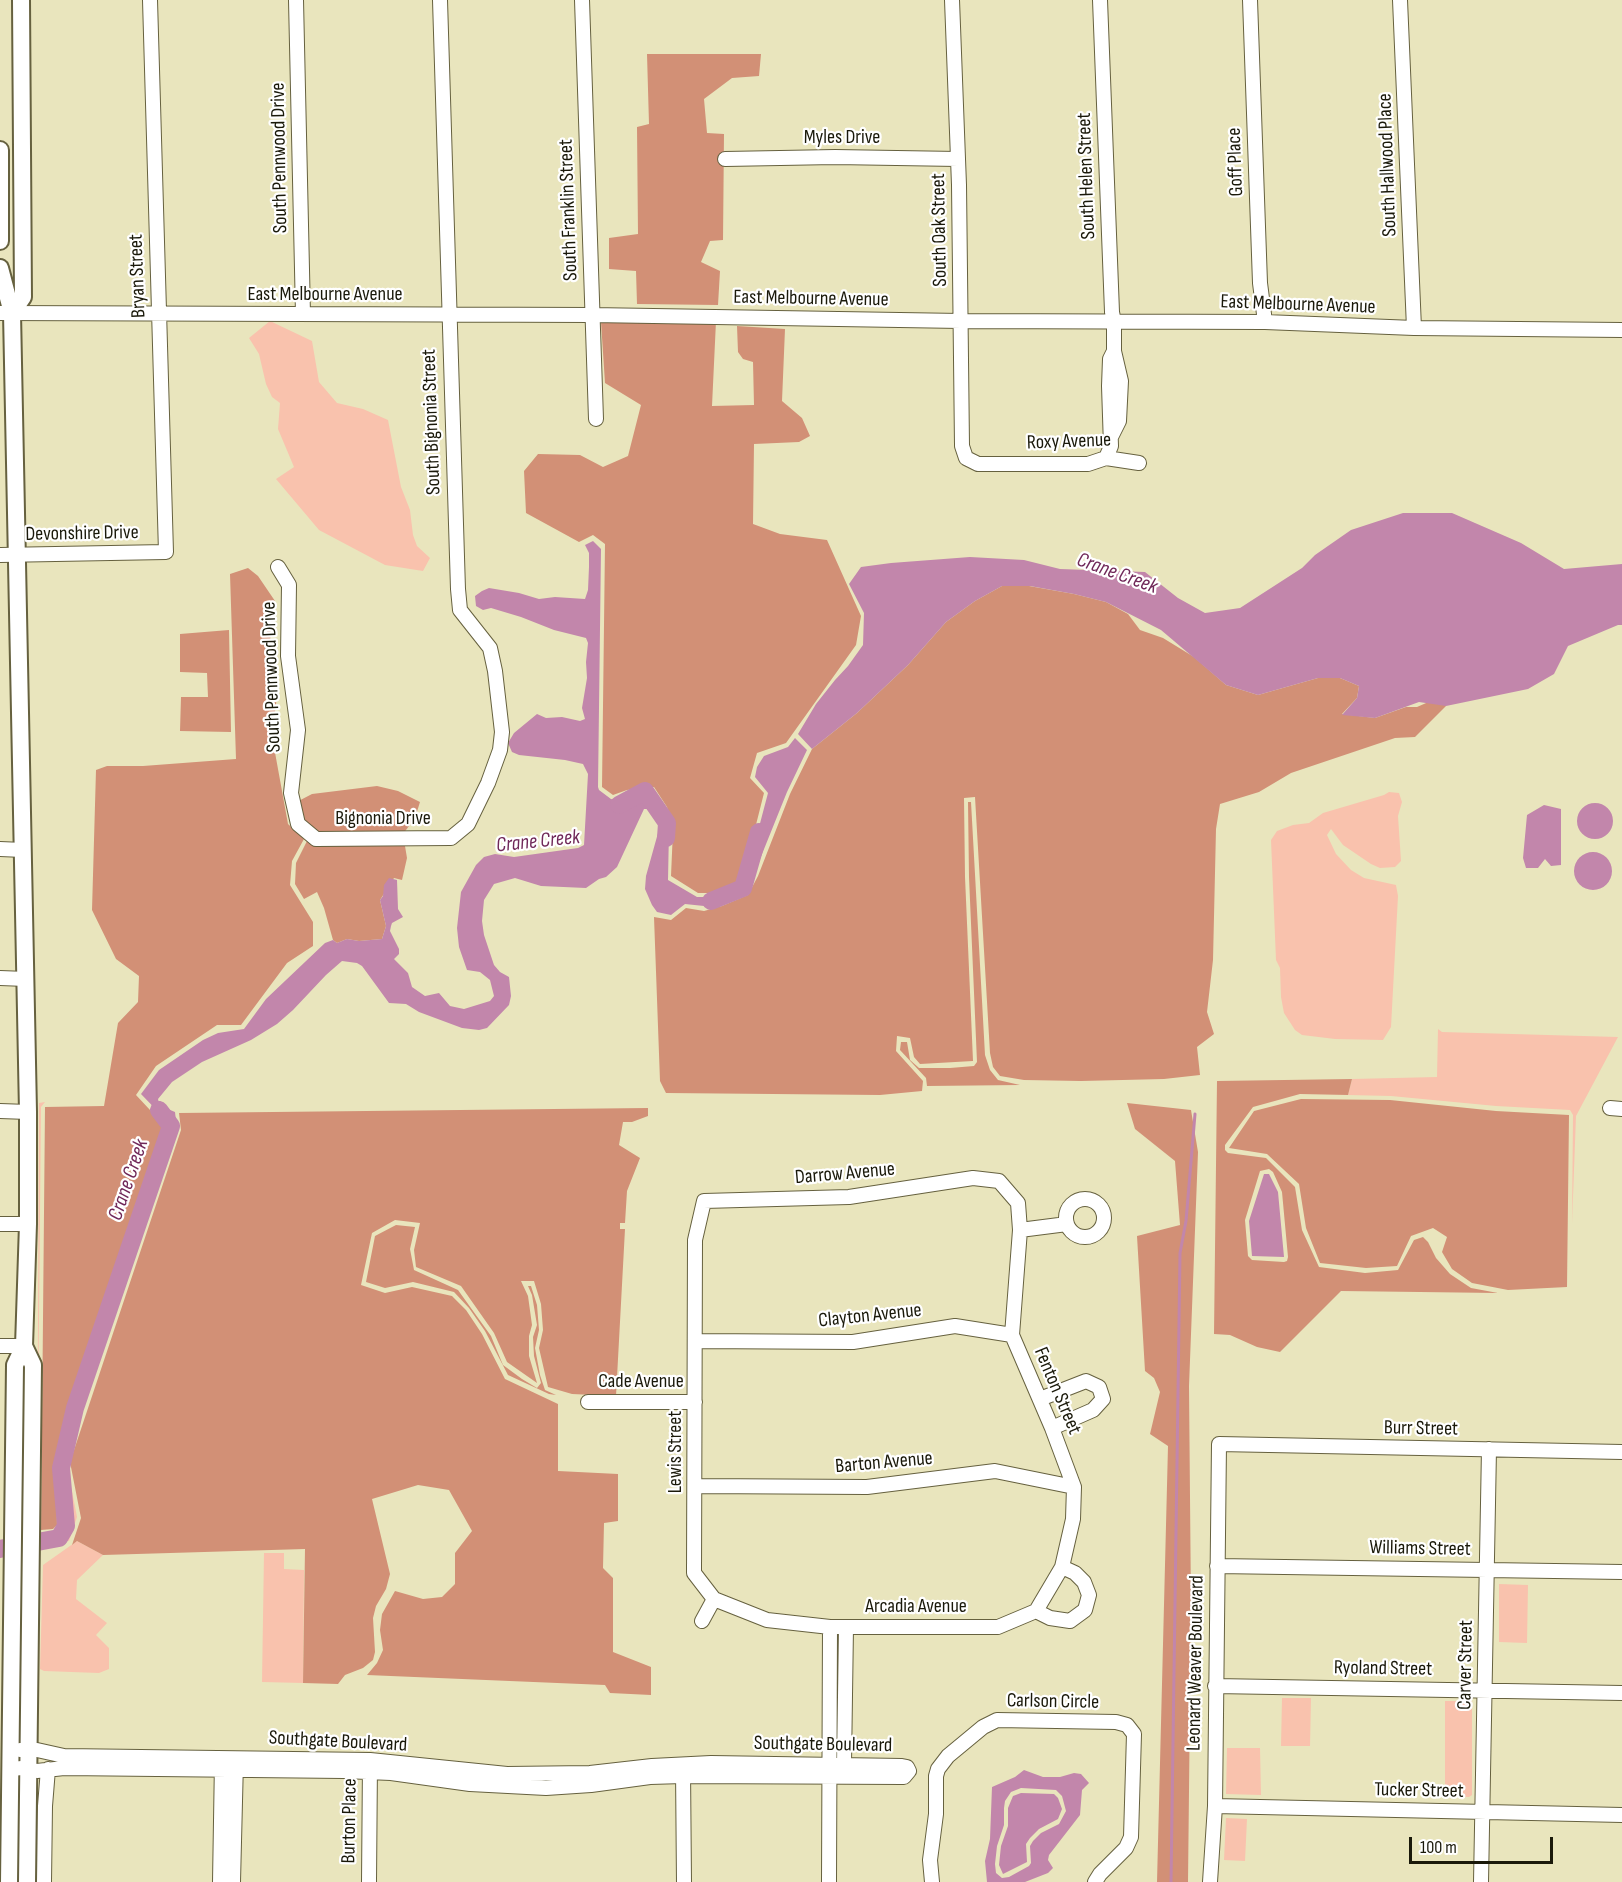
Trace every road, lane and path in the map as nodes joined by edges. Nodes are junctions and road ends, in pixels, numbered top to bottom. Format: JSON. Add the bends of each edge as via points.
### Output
{"nodes":[{"id":1,"x":21,"y":0,"type":"edge"},
{"id":2,"x":150,"y":0,"type":"edge"},
{"id":3,"x":296,"y":0,"type":"edge"},
{"id":4,"x":440,"y":0,"type":"edge"},
{"id":5,"x":582,"y":0,"type":"edge"},
{"id":6,"x":952,"y":0,"type":"edge"},
{"id":7,"x":1100,"y":0,"type":"edge"},
{"id":8,"x":1250,"y":0,"type":"edge"},
{"id":9,"x":1400,"y":0,"type":"edge"},
{"id":10,"x":0,"y":150,"type":"edge"},
{"id":11,"x":725,"y":159,"type":"dead end"},
{"id":12,"x":958,"y":159,"type":"junction"},
{"id":13,"x":0,"y":241,"type":"edge"},
{"id":14,"x":0,"y":268,"type":"edge"},
{"id":15,"x":6,"y":313,"type":"edge"},
{"id":16,"x":158,"y":314,"type":"junction"},
{"id":17,"x":303,"y":314,"type":"junction"},
{"id":18,"x":449,"y":314,"type":"junction"},
{"id":19,"x":592,"y":315,"type":"junction"},
{"id":20,"x":961,"y":321,"type":"junction"},
{"id":21,"x":1114,"y":322,"type":"junction"},
{"id":22,"x":1265,"y":322,"type":"junction"},
{"id":23,"x":1414,"y":328,"type":"junction"},
{"id":24,"x":1622,"y":330,"type":"edge"},
{"id":25,"x":596,"y":419,"type":"dead end"},
{"id":26,"x":966,"y":458,"type":"joint"},
{"id":27,"x":1106,"y":458,"type":"junction"},
{"id":28,"x":1139,"y":464,"type":"dead end"},
{"id":29,"x":166,"y":552,"type":"joint"},
{"id":30,"x":0,"y":555,"type":"edge"},
{"id":31,"x":17,"y":555,"type":"junction"},
{"id":32,"x":278,"y":567,"type":"dead end"},
{"id":33,"x":298,"y":824,"type":"joint"},
{"id":34,"x":468,"y":824,"type":"joint"},
{"id":35,"x":0,"y":849,"type":"edge"},
{"id":36,"x":23,"y":850,"type":"junction"},
{"id":37,"x":0,"y":978,"type":"edge"},
{"id":38,"x":26,"y":979,"type":"junction"},
{"id":39,"x":0,"y":1112,"type":"edge"},
{"id":40,"x":28,"y":1112,"type":"junction"},
{"id":41,"x":1018,"y":1203,"type":"joint"},
{"id":42,"x":0,"y":1224,"type":"edge"},
{"id":43,"x":28,"y":1224,"type":"junction"},
{"id":44,"x":1067,"y":1224,"type":"dead end"},
{"id":45,"x":1020,"y":1230,"type":"junction"},
{"id":46,"x":695,"y":1240,"type":"joint"},
{"id":47,"x":1012,"y":1335,"type":"junction"},
{"id":48,"x":696,"y":1341,"type":"junction"},
{"id":49,"x":0,"y":1346,"type":"edge"},
{"id":50,"x":24,"y":1346,"type":"junction"},
{"id":51,"x":1040,"y":1399,"type":"junction"},
{"id":52,"x":588,"y":1402,"type":"dead end"},
{"id":53,"x":695,"y":1402,"type":"junction"},
{"id":54,"x":1052,"y":1428,"type":"junction"},
{"id":55,"x":1220,"y":1444,"type":"joint"},
{"id":56,"x":1489,"y":1449,"type":"junction"},
{"id":57,"x":1622,"y":1452,"type":"edge"},
{"id":58,"x":696,"y":1486,"type":"junction"},
{"id":59,"x":1074,"y":1487,"type":"junction"},
{"id":60,"x":23,"y":1523,"type":"junction"},
{"id":61,"x":1217,"y":1566,"type":"junction"},
{"id":62,"x":1062,"y":1568,"type":"junction"},
{"id":63,"x":1487,"y":1569,"type":"junction"},
{"id":64,"x":1622,"y":1572,"type":"edge"},
{"id":65,"x":714,"y":1599,"type":"junction"},
{"id":66,"x":1036,"y":1611,"type":"junction"},
{"id":67,"x":702,"y":1621,"type":"dead end"},
{"id":68,"x":830,"y":1627,"type":"junction"},
{"id":69,"x":846,"y":1627,"type":"junction"},
{"id":70,"x":1215,"y":1686,"type":"junction"},
{"id":71,"x":1484,"y":1690,"type":"junction"},
{"id":72,"x":1622,"y":1693,"type":"edge"},
{"id":73,"x":19,"y":1750,"type":"junction"},
{"id":74,"x":229,"y":1763,"type":"junction"},
{"id":75,"x":844,"y":1764,"type":"junction"},
{"id":76,"x":370,"y":1766,"type":"junction"},
{"id":77,"x":10,"y":1769,"type":"junction"},
{"id":78,"x":28,"y":1769,"type":"junction"},
{"id":79,"x":48,"y":1769,"type":"junction"},
{"id":80,"x":683,"y":1770,"type":"junction"},
{"id":81,"x":829,"y":1770,"type":"junction"},
{"id":82,"x":1215,"y":1806,"type":"junction"},
{"id":83,"x":1482,"y":1812,"type":"junction"},
{"id":84,"x":1622,"y":1815,"type":"edge"},
{"id":85,"x":227,"y":1866,"type":"junction"},
{"id":86,"x":9,"y":1882,"type":"edge"},
{"id":87,"x":27,"y":1882,"type":"edge"},
{"id":88,"x":44,"y":1882,"type":"edge"},
{"id":89,"x":220,"y":1882,"type":"edge"},
{"id":90,"x":233,"y":1882,"type":"edge"},
{"id":91,"x":369,"y":1882,"type":"edge"},
{"id":92,"x":684,"y":1882,"type":"edge"},
{"id":93,"x":830,"y":1882,"type":"edge"},
{"id":94,"x":932,"y":1882,"type":"edge"},
{"id":95,"x":1095,"y":1882,"type":"edge"},
{"id":96,"x":1209,"y":1882,"type":"edge"},
{"id":97,"x":1481,"y":1882,"type":"edge"}],
"edges":[{"from":1,"to":15,"type":"main road","via":[[23,297]]},
{"from":2,"to":16,"type":"street","name":"Bryan Street"},
{"from":3,"to":17,"type":"street","name":"South Pennwood Drive"},
{"from":4,"to":18,"type":"street","name":"South Bignonia Street"},
{"from":5,"to":19,"type":"street","name":"South Franklin Street"},
{"from":6,"to":12,"type":"street","name":"South Oak Street"},
{"from":7,"to":21,"type":"street","name":"South Helen Street"},
{"from":8,"to":22,"type":"street","name":"Goff Place","via":[[1260,283]]},
{"from":9,"to":23,"type":"street","name":"South Hallwood Place"},
{"from":10,"to":13,"type":"main road"},
{"from":11,"to":12,"type":"street","name":"Myles Drive"},
{"from":12,"to":20,"type":"street","name":"South Oak Street"},
{"from":14,"to":15,"type":"main road"},
{"from":15,"to":16,"type":"street","name":"East Melbourne Avenue"},
{"from":15,"to":31,"type":"main road"},
{"from":16,"to":17,"type":"street","name":"East Melbourne Avenue"},
{"from":16,"to":29,"type":"street","name":"Bryan Street"},
{"from":17,"to":18,"type":"street","name":"East Melbourne Avenue"},
{"from":18,"to":19,"type":"street","name":"East Melbourne Avenue"},
{"from":18,"to":34,"type":"street","name":"South Bignonia Street","via":[[460,610],[490,648],[502,732],[488,783]]},
{"from":19,"to":20,"type":"street","name":"East Melbourne Avenue"},
{"from":19,"to":25,"type":"street","name":"South Franklin Street"},
{"from":20,"to":21,"type":"street","name":"East Melbourne Avenue"},
{"from":20,"to":26,"type":"street","name":"South Oak Street","via":[[962,446]]},
{"from":21,"to":22,"type":"street","name":"East Melbourne Avenue"},
{"from":21,"to":27,"type":"street","name":"South Helen Street","via":[[1109,386],[1111,446]]},
{"from":22,"to":23,"type":"street","name":"East Melbourne Avenue"},
{"from":23,"to":24,"type":"street","name":"East Melbourne Avenue"},
{"from":26,"to":27,"type":"street","name":"Roxy Avenue","via":[[978,464],[1088,464]]},
{"from":27,"to":28,"type":"street","name":"Roxy Avenue"},
{"from":29,"to":31,"type":"street","name":"Devonshire Drive"},
{"from":30,"to":31,"type":"street","name":"Devonshire Drive"},
{"from":31,"to":36,"type":"main road"},
{"from":32,"to":33,"type":"street","name":"South Pennwood Drive","via":[[289,585],[288,656],[298,730],[291,793]]},
{"from":33,"to":34,"type":"street","name":"Bignonia Drive","via":[[316,839],[451,838]]},
{"from":35,"to":36,"type":"street"},
{"from":36,"to":38,"type":"main road"},
{"from":37,"to":38,"type":"street"},
{"from":38,"to":40,"type":"main road"},
{"from":39,"to":40,"type":"street"},
{"from":40,"to":43,"type":"main road"},
{"from":41,"to":45,"type":"street","name":"Fenton Street"},
{"from":41,"to":46,"type":"street","name":"Darrow Avenue","via":[[999,1181],[973,1178],[849,1197],[702,1198]]},
{"from":42,"to":43,"type":"street"},
{"from":43,"to":50,"type":"main road"},
{"from":44,"to":45,"type":"street"},
{"from":45,"to":47,"type":"street","name":"Fenton Street"},
{"from":46,"to":48,"type":"street","name":"Lewis Street"},
{"from":47,"to":48,"type":"street","name":"Clayton Avenue","via":[[955,1326],[853,1342]]},
{"from":47,"to":51,"type":"street","name":"Fenton Street"},
{"from":48,"to":53,"type":"street","name":"Lewis Street"},
{"from":49,"to":50,"type":"street"},
{"from":50,"to":60,"type":"main road","via":[[33,1365]]},
{"from":51,"to":54,"type":"street","name":"Fenton Street"},
{"from":51,"to":54,"type":"street","via":[[1086,1381],[1099,1388],[1103,1400],[1093,1410]]},
{"from":52,"to":53,"type":"street","name":"Cade Avenue"},
{"from":53,"to":58,"type":"street","name":"Lewis Street"},
{"from":54,"to":59,"type":"street","name":"Fenton Street"},
{"from":55,"to":56,"type":"street","name":"Burr Street"},
{"from":55,"to":61,"type":"street","name":"Leonard Weaver Boulevard"},
{"from":56,"to":57,"type":"street","name":"Burr Street"},
{"from":56,"to":63,"type":"street","name":"Carver Street"},
{"from":58,"to":59,"type":"street","name":"Barton Avenue","via":[[867,1487],[995,1471]]},
{"from":58,"to":65,"type":"street","name":"Lewis Street","via":[[694,1573]]},
{"from":59,"to":62,"type":"street","name":"Fenton Street","via":[[1073,1519]]},
{"from":60,"to":73,"type":"main road","via":[[14,1564]]},
{"from":60,"to":73,"type":"main road","via":[[31,1562]]},
{"from":61,"to":63,"type":"street","name":"Williams Street"},
{"from":61,"to":70,"type":"street","name":"Leonard Weaver Boulevard"},
{"from":62,"to":66,"type":"street","name":"Fenton Street"},
{"from":62,"to":66,"type":"street","via":[[1084,1582],[1089,1595],[1085,1610],[1070,1621]]},
{"from":63,"to":64,"type":"street","name":"Williams Street"},
{"from":63,"to":71,"type":"street","name":"Carver Street"},
{"from":65,"to":67,"type":"street"},
{"from":65,"to":68,"type":"street","name":"Arcadia Avenue","via":[[767,1620]]},
{"from":66,"to":69,"type":"street","name":"Arcadia Avenue","via":[[998,1627]]},
{"from":68,"to":69,"type":"street","name":"Arcadia Avenue"},
{"from":68,"to":81,"type":"street"},
{"from":69,"to":75,"type":"street"},
{"from":70,"to":71,"type":"street","name":"Ryoland Street"},
{"from":70,"to":82,"type":"street","name":"Leonard Weaver Boulevard"},
{"from":71,"to":72,"type":"street","name":"Ryoland Street"},
{"from":71,"to":83,"type":"street","name":"Carver Street"},
{"from":73,"to":74,"type":"street","name":"Southgate Boulevard","via":[[64,1756]]},
{"from":73,"to":77,"type":"main road"},
{"from":73,"to":78,"type":"main road"},
{"from":74,"to":76,"type":"street","name":"Southgate Boulevard"},
{"from":74,"to":79,"type":"street","name":"Southgate Boulevard"},
{"from":74,"to":85,"type":"street"},
{"from":75,"to":81,"type":"street"},
{"from":75,"to":81,"type":"street","name":"Southgate Boulevard","via":[[902,1766],[909,1771],[904,1778]]},
{"from":76,"to":80,"type":"street","name":"Southgate Boulevard","via":[[534,1775]]},
{"from":76,"to":91,"type":"street","name":"Burton Place"},
{"from":77,"to":78,"type":"street","name":"Southgate Boulevard"},
{"from":77,"to":86,"type":"main road"},
{"from":78,"to":79,"type":"street","name":"Southgate Boulevard"},
{"from":78,"to":87,"type":"main road"},
{"from":79,"to":88,"type":"street"},
{"from":80,"to":81,"type":"street","name":"Southgate Boulevard"},
{"from":80,"to":92,"type":"street"},
{"from":81,"to":93,"type":"street"},
{"from":82,"to":83,"type":"street","name":"Tucker Street"},
{"from":82,"to":96,"type":"street","name":"Leonard Weaver Boulevard"},
{"from":83,"to":84,"type":"street","name":"Tucker Street"},
{"from":83,"to":97,"type":"street","name":"Carver Street"},
{"from":85,"to":89,"type":"street"},
{"from":85,"to":90,"type":"street"},
{"from":94,"to":95,"type":"street","name":"Carlson Circle","via":[[930,1860],[938,1768],[974,1734],[997,1720],[1116,1722],[1127,1725],[1134,1734],[1131,1837]]}]}
